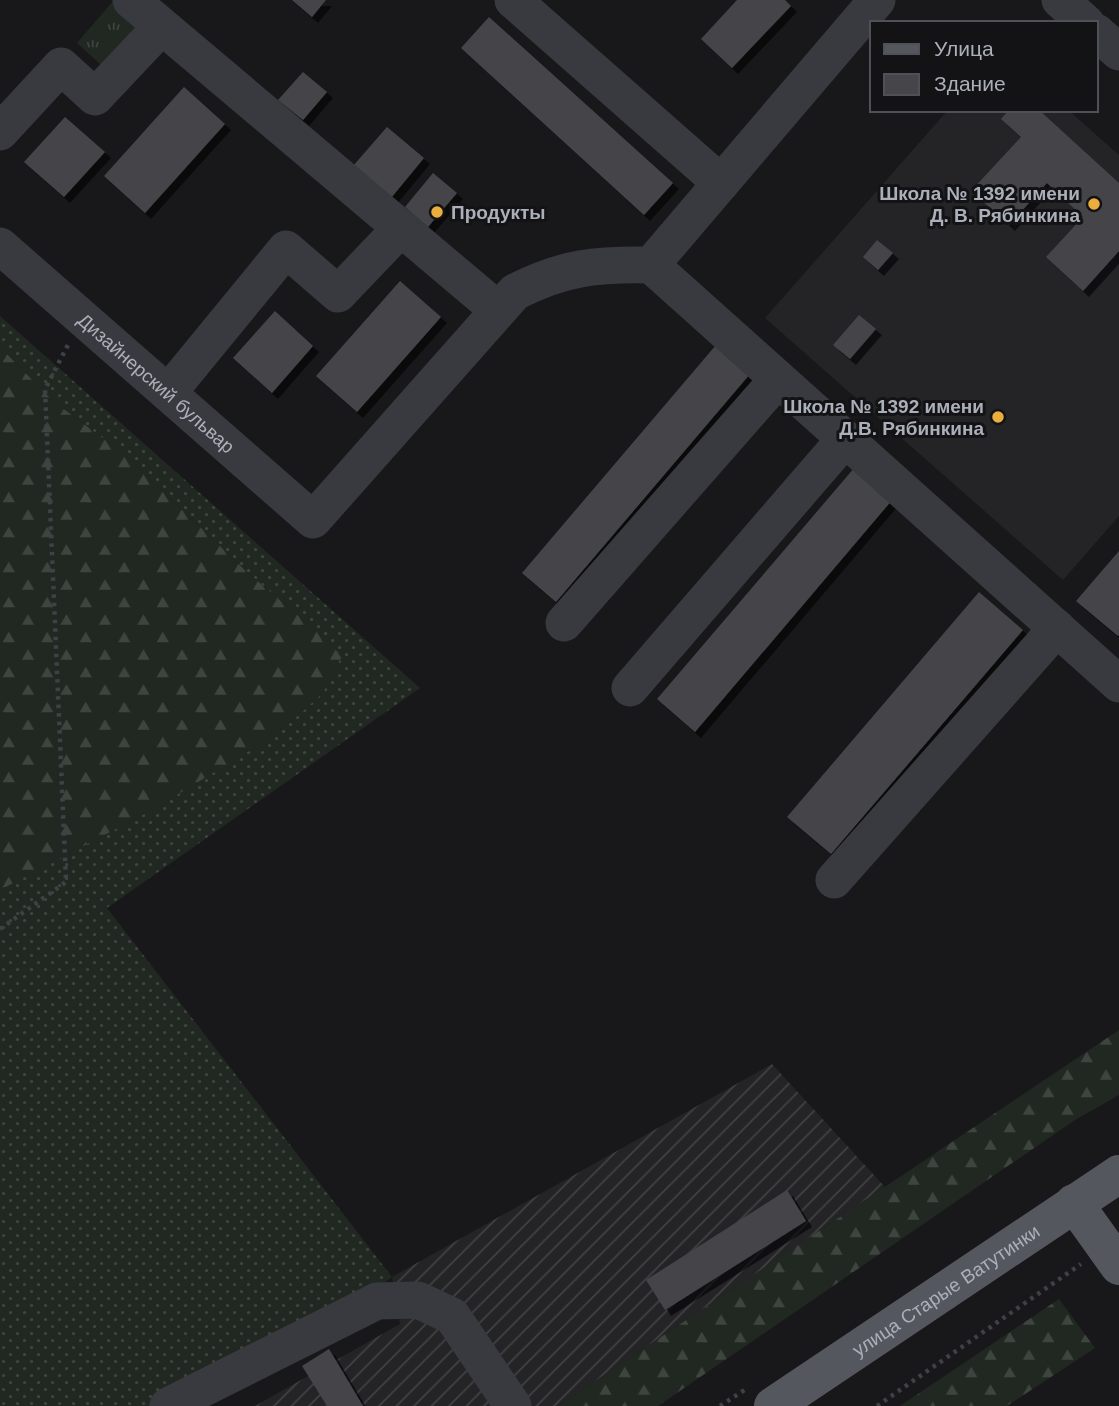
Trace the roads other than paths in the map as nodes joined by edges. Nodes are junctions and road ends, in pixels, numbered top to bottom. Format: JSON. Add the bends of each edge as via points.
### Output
{"nodes":[{"id":1,"x":131,"y":0,"type":"edge"},
{"id":2,"x":513,"y":0,"type":"edge"},
{"id":3,"x":1060,"y":0,"type":"edge"},
{"id":4,"x":870,"y":3,"type":"edge"},
{"id":5,"x":1084,"y":21,"type":"edge"},
{"id":6,"x":161,"y":27,"type":"junction"},
{"id":7,"x":1098,"y":34,"type":"edge"},
{"id":8,"x":1119,"y":52,"type":"edge"},
{"id":9,"x":0,"y":132,"type":"edge"},
{"id":10,"x":721,"y":183,"type":"junction"},
{"id":11,"x":401,"y":228,"type":"junction"},
{"id":12,"x":0,"y":246,"type":"edge"},
{"id":13,"x":651,"y":265,"type":"junction"},
{"id":14,"x":498,"y":310,"type":"junction"},
{"id":15,"x":778,"y":379,"type":"junction"},
{"id":16,"x":168,"y":393,"type":"junction"},
{"id":17,"x":845,"y":439,"type":"junction"},
{"id":18,"x":564,"y":623,"type":"dead end"},
{"id":19,"x":1057,"y":628,"type":"junction"},
{"id":20,"x":1116,"y":674,"type":"edge"},
{"id":21,"x":629,"y":688,"type":"dead end"},
{"id":22,"x":834,"y":880,"type":"dead end"},
{"id":23,"x":1119,"y":1174,"type":"edge"},
{"id":24,"x":1074,"y":1203,"type":"junction"},
{"id":25,"x":1112,"y":1256,"type":"edge"},
{"id":26,"x":168,"y":1406,"type":"edge"},
{"id":27,"x":513,"y":1406,"type":"edge"},
{"id":28,"x":773,"y":1406,"type":"edge"}],
"edges":[{"from":1,"to":6,"type":"street"},
{"from":2,"to":10,"type":"street"},
{"from":3,"to":5,"type":"street"},
{"from":4,"to":10,"type":"street"},
{"from":6,"to":9,"type":"street","via":[[95,97],[61,66]]},
{"from":6,"to":11,"type":"street"},
{"from":7,"to":8,"type":"street"},
{"from":10,"to":13,"type":"street"},
{"from":11,"to":14,"type":"street"},
{"from":11,"to":16,"type":"street","via":[[338,294],[286,249]]},
{"from":12,"to":16,"type":"street","name":"Дизайнерский бульвар"},
{"from":13,"to":14,"type":"street","via":[[567,270],[514,292]]},
{"from":13,"to":15,"type":"street"},
{"from":14,"to":16,"type":"street","name":"Дизайнерский бульвар","via":[[313,520]]},
{"from":15,"to":17,"type":"street"},
{"from":15,"to":18,"type":"street"},
{"from":17,"to":19,"type":"street"},
{"from":17,"to":21,"type":"street"},
{"from":19,"to":20,"type":"street"},
{"from":19,"to":22,"type":"street"},
{"from":23,"to":24,"type":"main road","name":"улица Старые Ватутинки"},
{"from":24,"to":25,"type":"main road"},
{"from":24,"to":28,"type":"main road","name":"улица Старые Ватутинки"},
{"from":26,"to":27,"type":"street","via":[[377,1301],[418,1300],[452,1316]]}]}
